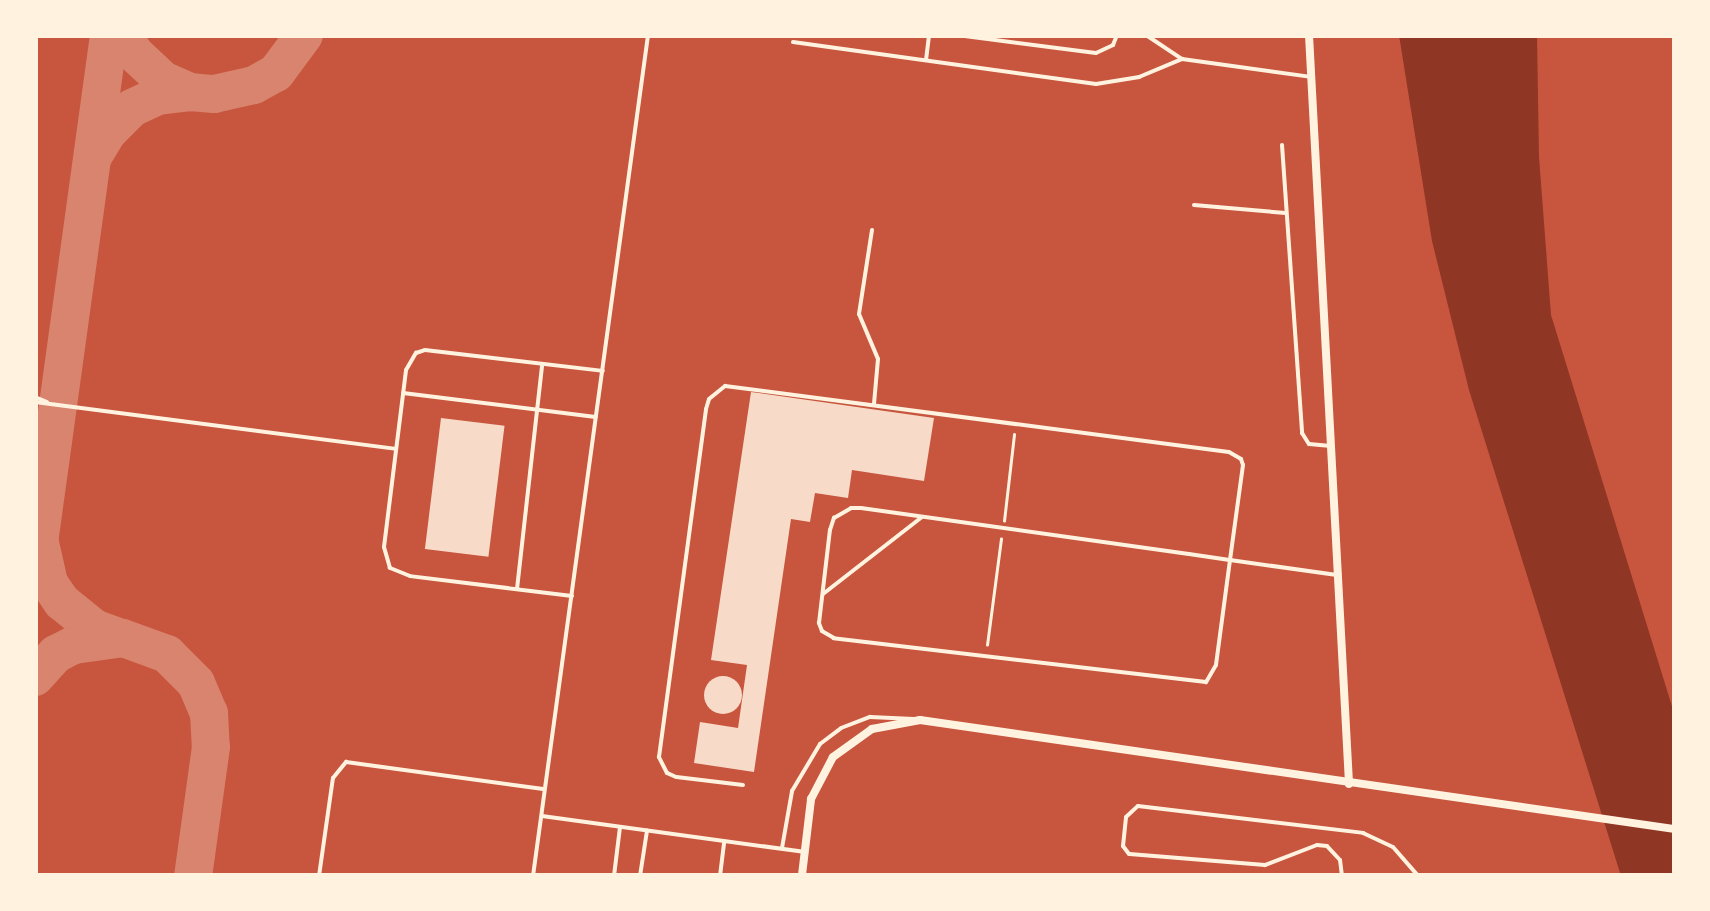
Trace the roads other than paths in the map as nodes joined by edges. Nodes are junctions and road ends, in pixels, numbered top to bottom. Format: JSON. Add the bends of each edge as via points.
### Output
{"nodes":[{"id":1,"x":648,"y":35,"type":"edge"},
{"id":2,"x":929,"y":35,"type":"edge"},
{"id":3,"x":956,"y":35,"type":"edge"},
{"id":4,"x":1117,"y":35,"type":"edge"},
{"id":5,"x":1146,"y":35,"type":"edge"},
{"id":6,"x":1309,"y":35,"type":"edge"},
{"id":7,"x":794,"y":42,"type":"dead end"},
{"id":8,"x":1182,"y":60,"type":"junction"},
{"id":9,"x":926,"y":61,"type":"junction"},
{"id":10,"x":1311,"y":77,"type":"junction"},
{"id":11,"x":1282,"y":145,"type":"dead end"},
{"id":12,"x":1194,"y":205,"type":"dead end"},
{"id":13,"x":1286,"y":213,"type":"junction"},
{"id":14,"x":872,"y":230,"type":"dead end"},
{"id":15,"x":542,"y":364,"type":"junction"},
{"id":16,"x":603,"y":371,"type":"junction"},
{"id":17,"x":403,"y":393,"type":"junction"},
{"id":18,"x":35,"y":401,"type":"edge"},
{"id":19,"x":874,"y":404,"type":"junction"},
{"id":20,"x":537,"y":410,"type":"junction"},
{"id":21,"x":596,"y":417,"type":"junction"},
{"id":22,"x":1331,"y":446,"type":"junction"},
{"id":23,"x":396,"y":448,"type":"junction"},
{"id":24,"x":922,"y":517,"type":"junction"},
{"id":25,"x":1230,"y":560,"type":"junction"},
{"id":26,"x":1338,"y":575,"type":"junction"},
{"id":27,"x":516,"y":588,"type":"junction"},
{"id":28,"x":822,"y":594,"type":"junction"},
{"id":29,"x":572,"y":596,"type":"junction"},
{"id":30,"x":920,"y":720,"type":"junction"},
{"id":31,"x":1349,"y":784,"type":"junction"},
{"id":32,"x":743,"y":786,"type":"dead end"},
{"id":33,"x":545,"y":789,"type":"junction"},
{"id":34,"x":542,"y":816,"type":"junction"},
{"id":35,"x":620,"y":826,"type":"junction"},
{"id":36,"x":1675,"y":829,"type":"edge"},
{"id":37,"x":647,"y":830,"type":"junction"},
{"id":38,"x":724,"y":841,"type":"junction"},
{"id":39,"x":782,"y":848,"type":"junction"},
{"id":40,"x":804,"y":852,"type":"junction"},
{"id":41,"x":802,"y":875,"type":"edge"},
{"id":42,"x":319,"y":876,"type":"edge"},
{"id":43,"x":534,"y":876,"type":"edge"},
{"id":44,"x":614,"y":876,"type":"edge"},
{"id":45,"x":640,"y":876,"type":"edge"},
{"id":46,"x":720,"y":876,"type":"edge"},
{"id":47,"x":1342,"y":876,"type":"edge"},
{"id":48,"x":1418,"y":876,"type":"edge"}],
"edges":[{"from":1,"to":16,"type":"lane"},
{"from":2,"to":9,"type":"lane"},
{"from":3,"to":4,"type":"lane","via":[[1096,53]]},
{"from":5,"to":8,"type":"lane"},
{"from":6,"to":10,"type":"street"},
{"from":7,"to":9,"type":"lane"},
{"from":8,"to":9,"type":"lane","via":[[1096,84]]},
{"from":8,"to":10,"type":"lane"},
{"from":10,"to":22,"type":"street"},
{"from":11,"to":13,"type":"lane"},
{"from":12,"to":13,"type":"lane"},
{"from":13,"to":22,"type":"lane","via":[[1302,432],[1309,444]]},
{"from":14,"to":19,"type":"lane","via":[[859,314],[878,359]]},
{"from":15,"to":16,"type":"lane"},
{"from":15,"to":17,"type":"lane","via":[[425,350],[409,361]]},
{"from":15,"to":20,"type":"lane"},
{"from":16,"to":21,"type":"lane"},
{"from":17,"to":20,"type":"lane"},
{"from":17,"to":23,"type":"lane"},
{"from":18,"to":23,"type":"lane"},
{"from":19,"to":25,"type":"lane","via":[[1236,454],[1243,466]]},
{"from":19,"to":32,"type":"lane","via":[[736,385],[709,399],[659,757],[666,774]]},
{"from":20,"to":21,"type":"lane"},
{"from":20,"to":27,"type":"lane"},
{"from":21,"to":29,"type":"lane"},
{"from":22,"to":26,"type":"street"},
{"from":23,"to":27,"type":"lane","via":[[384,548],[390,568]]},
{"from":24,"to":25,"type":"lane"},
{"from":24,"to":28,"type":"lane"},
{"from":24,"to":28,"type":"lane","via":[[842,511],[830,530]]},
{"from":25,"to":26,"type":"lane"},
{"from":25,"to":28,"type":"lane","via":[[1216,665],[1206,682],[834,638],[819,623]]},
{"from":26,"to":31,"type":"street"},
{"from":27,"to":29,"type":"lane"},
{"from":29,"to":33,"type":"lane"},
{"from":30,"to":31,"type":"street"},
{"from":30,"to":39,"type":"lane","via":[[870,717],[820,744],[792,791]]},
{"from":30,"to":40,"type":"street","via":[[872,729],[833,757],[811,799]]},
{"from":31,"to":36,"type":"street"},
{"from":33,"to":34,"type":"lane"},
{"from":33,"to":42,"type":"lane","via":[[346,762],[333,778]]},
{"from":34,"to":35,"type":"lane"},
{"from":34,"to":43,"type":"lane"},
{"from":35,"to":37,"type":"lane"},
{"from":35,"to":44,"type":"lane"},
{"from":37,"to":38,"type":"lane"},
{"from":37,"to":45,"type":"lane"},
{"from":38,"to":39,"type":"lane"},
{"from":38,"to":46,"type":"lane"},
{"from":39,"to":40,"type":"lane"},
{"from":40,"to":41,"type":"street"},
{"from":47,"to":48,"type":"lane","via":[[1340,860],[1317,845],[1265,865],[1129,854],[1123,846],[1126,817],[1138,806],[1363,832],[1393,847]]}]}
